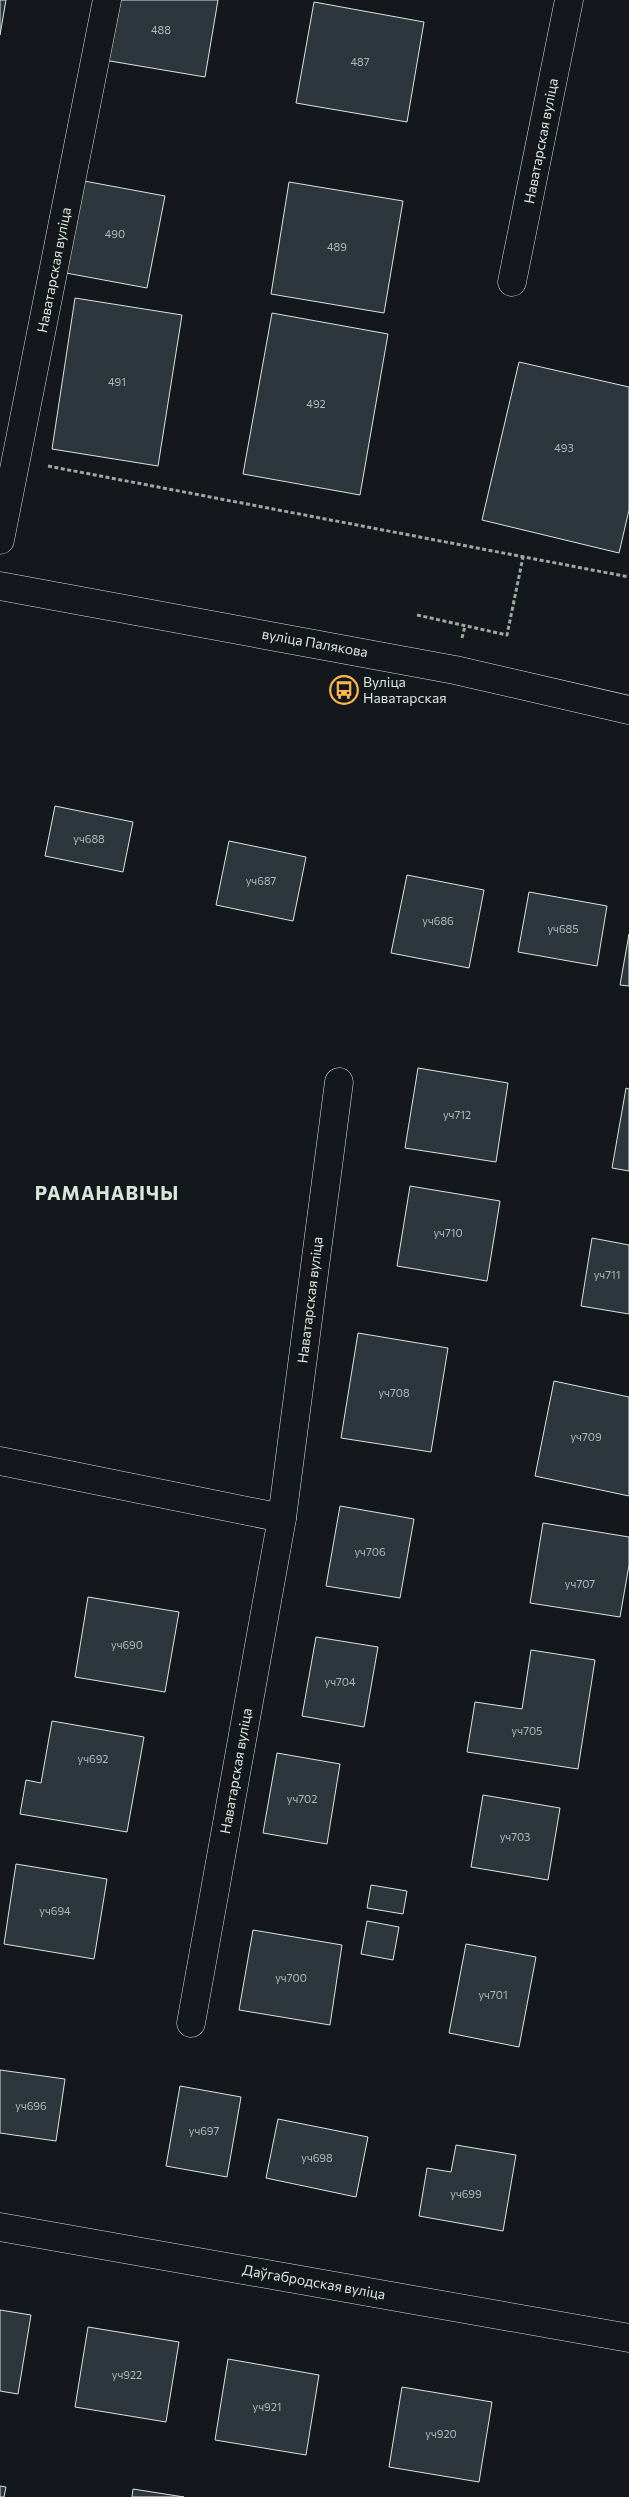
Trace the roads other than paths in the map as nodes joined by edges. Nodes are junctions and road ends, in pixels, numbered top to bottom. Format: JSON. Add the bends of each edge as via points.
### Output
{"nodes":[{"id":1,"x":107,"y":0,"type":"edge"},
{"id":2,"x":569,"y":0,"type":"edge"},
{"id":3,"x":512,"y":282,"type":"dead end"},
{"id":4,"x":0,"y":540,"type":"edge"},
{"id":5,"x":0,"y":586,"type":"edge"},
{"id":6,"x":629,"y":710,"type":"edge"},
{"id":7,"x":338,"y":1082,"type":"dead end"},
{"id":8,"x":0,"y":1461,"type":"edge"},
{"id":9,"x":282,"y":1518,"type":"junction"},
{"id":10,"x":191,"y":2023,"type":"dead end"},
{"id":11,"x":0,"y":2227,"type":"edge"},
{"id":12,"x":629,"y":2338,"type":"edge"}],
"edges":[{"from":1,"to":4,"type":"street","name":"Наватарская вуліца"},
{"from":2,"to":3,"type":"street","name":"Наватарская вуліца"},
{"from":5,"to":6,"type":"street","name":"вуліца Палякова","via":[[455,670]]},
{"from":7,"to":9,"type":"street","name":"Наватарская вуліца"},
{"from":8,"to":9,"type":"street"},
{"from":9,"to":10,"type":"street","name":"Наватарская вуліца"},
{"from":11,"to":12,"type":"street","name":"Даўгабродская вуліца"}]}
